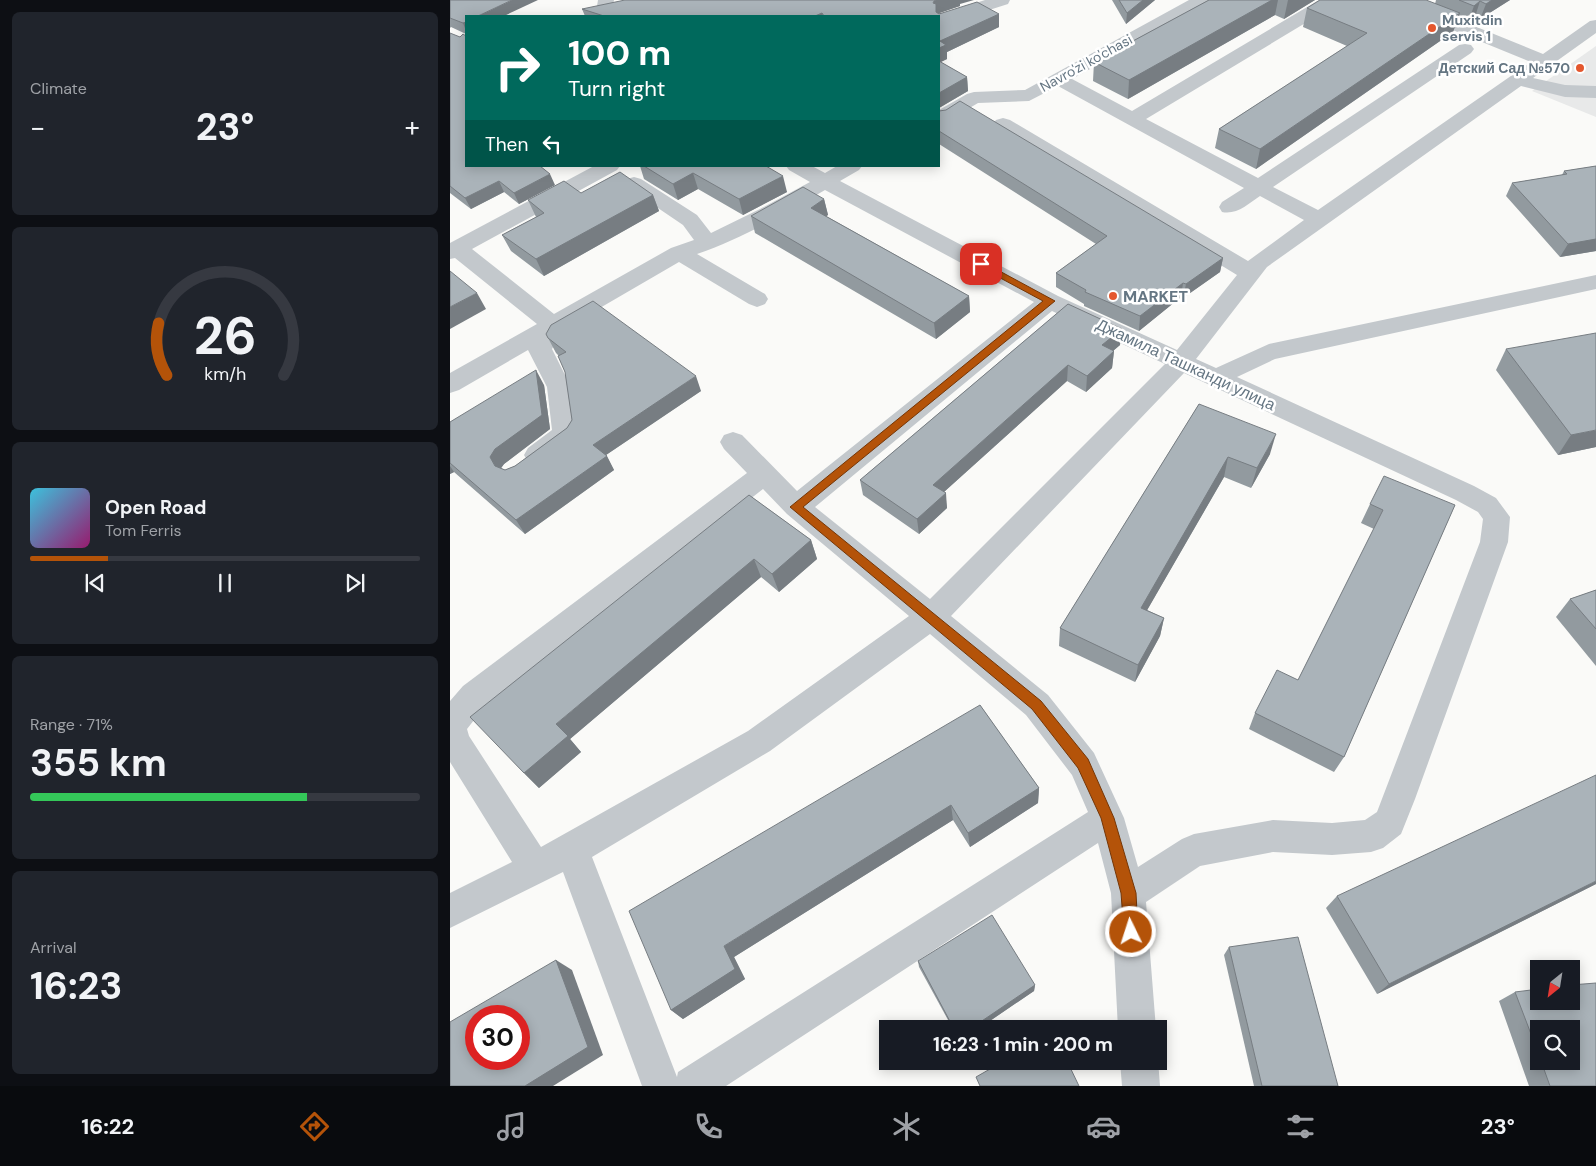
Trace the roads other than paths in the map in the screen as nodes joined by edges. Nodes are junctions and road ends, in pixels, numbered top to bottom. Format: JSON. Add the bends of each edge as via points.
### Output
{"nodes":[{"id":1,"x":1002,"y":0,"type":"edge"},
{"id":2,"x":1201,"y":0,"type":"edge"},
{"id":3,"x":1331,"y":0,"type":"edge"},
{"id":4,"x":1395,"y":0,"type":"edge"},
{"id":5,"x":622,"y":9,"type":"edge"},
{"id":6,"x":604,"y":10,"type":"edge"},
{"id":7,"x":940,"y":21,"type":"edge"},
{"id":8,"x":1596,"y":25,"type":"edge"},
{"id":9,"x":1464,"y":49,"type":"dead end"},
{"id":10,"x":1544,"y":62,"type":"junction"},
{"id":11,"x":1058,"y":79,"type":"junction"},
{"id":12,"x":1518,"y":80,"type":"junction"},
{"id":13,"x":1596,"y":92,"type":"edge"},
{"id":14,"x":940,"y":117,"type":"edge"},
{"id":15,"x":1132,"y":119,"type":"junction"},
{"id":16,"x":1003,"y":124,"type":"edge"},
{"id":17,"x":608,"y":167,"type":"edge"},
{"id":18,"x":798,"y":167,"type":"edge"},
{"id":19,"x":850,"y":167,"type":"edge"},
{"id":20,"x":825,"y":181,"type":"junction"},
{"id":21,"x":634,"y":183,"type":"edge"},
{"id":22,"x":1258,"y":187,"type":"junction"},
{"id":23,"x":1229,"y":207,"type":"dead end"},
{"id":24,"x":1320,"y":220,"type":"junction"},
{"id":25,"x":708,"y":244,"type":"junction"},
{"id":26,"x":453,"y":250,"type":"edge"},
{"id":27,"x":679,"y":253,"type":"junction"},
{"id":28,"x":1251,"y":273,"type":"junction"},
{"id":29,"x":1596,"y":282,"type":"edge"},
{"id":30,"x":757,"y":300,"type":"dead end"},
{"id":31,"x":1050,"y":301,"type":"junction"},
{"id":32,"x":553,"y":325,"type":"junction"},
{"id":33,"x":1181,"y":362,"type":"junction"},
{"id":34,"x":1215,"y":378,"type":"junction"},
{"id":35,"x":450,"y":384,"type":"edge"},
{"id":36,"x":733,"y":442,"type":"dead end"},
{"id":37,"x":521,"y":467,"type":"edge"},
{"id":38,"x":764,"y":474,"type":"junction"},
{"id":39,"x":796,"y":507,"type":"junction"},
{"id":40,"x":931,"y":617,"type":"junction"},
{"id":41,"x":1108,"y":818,"type":"junction"},
{"id":42,"x":572,"y":850,"type":"junction"},
{"id":43,"x":535,"y":868,"type":"junction"},
{"id":44,"x":1128,"y":893,"type":"junction"},
{"id":45,"x":450,"y":911,"type":"edge"},
{"id":46,"x":1136,"y":1020,"type":"edge"},
{"id":47,"x":1140,"y":1070,"type":"edge"},
{"id":48,"x":662,"y":1086,"type":"edge"},
{"id":49,"x":692,"y":1086,"type":"edge"},
{"id":50,"x":1141,"y":1086,"type":"edge"}],
"edges":[{"from":1,"to":7,"type":"street"},
{"from":2,"to":11,"type":"street","name":"Navro'zi ko'chasi"},
{"from":3,"to":15,"type":"street"},
{"from":4,"to":10,"type":"street"},
{"from":5,"to":6,"type":"street"},
{"from":8,"to":10,"type":"street"},
{"from":9,"to":22,"type":"street"},
{"from":10,"to":12,"type":"street"},
{"from":11,"to":14,"type":"street","name":"Navro'zi ko'chasi","via":[[1029,95],[974,98]]},
{"from":11,"to":15,"type":"street"},
{"from":12,"to":13,"type":"street","via":[[1565,91]]},
{"from":12,"to":24,"type":"street"},
{"from":15,"to":22,"type":"street"},
{"from":16,"to":28,"type":"street"},
{"from":17,"to":26,"type":"street"},
{"from":18,"to":20,"type":"street","name":"Джамила Ташканди улица"},
{"from":19,"to":20,"type":"street"},
{"from":20,"to":25,"type":"street"},
{"from":20,"to":31,"type":"street","name":"Джамила Ташканди улица"},
{"from":21,"to":25,"type":"street","via":[[690,220]]},
{"from":22,"to":23,"type":"street"},
{"from":22,"to":24,"type":"street"},
{"from":24,"to":28,"type":"street","via":[[1259,262]]},
{"from":25,"to":27,"type":"street"},
{"from":26,"to":32,"type":"street"},
{"from":27,"to":30,"type":"street"},
{"from":27,"to":32,"type":"street"},
{"from":28,"to":33,"type":"street"},
{"from":29,"to":34,"type":"street","via":[[1269,352]]},
{"from":31,"to":33,"type":"street","name":"Джамила Ташканди улица"},
{"from":31,"to":39,"type":"street"},
{"from":32,"to":35,"type":"street"},
{"from":32,"to":37,"type":"street","via":[[540,349],[559,387],[564,434]]},
{"from":33,"to":34,"type":"street","name":"Джамила Ташканди улица"},
{"from":33,"to":40,"type":"street"},
{"from":34,"to":44,"type":"street","name":"Джамила Ташканди улица","via":[[1487,505],[1497,517],[1494,542],[1403,790],[1388,822],[1371,836],[1332,839],[1273,836],[1194,851]]},
{"from":36,"to":38,"type":"street"},
{"from":38,"to":39,"type":"street"},
{"from":38,"to":43,"type":"street","via":[[474,696],[460,712],[452,728],[456,743]]},
{"from":39,"to":40,"type":"street"},
{"from":40,"to":41,"type":"street","via":[[1037,705],[1083,764]]},
{"from":40,"to":42,"type":"street","via":[[760,741]]},
{"from":41,"to":44,"type":"street"},
{"from":41,"to":49,"type":"street"},
{"from":42,"to":43,"type":"street"},
{"from":42,"to":48,"type":"street"},
{"from":43,"to":45,"type":"street"},
{"from":44,"to":46,"type":"street"},
{"from":47,"to":50,"type":"street"}]}
